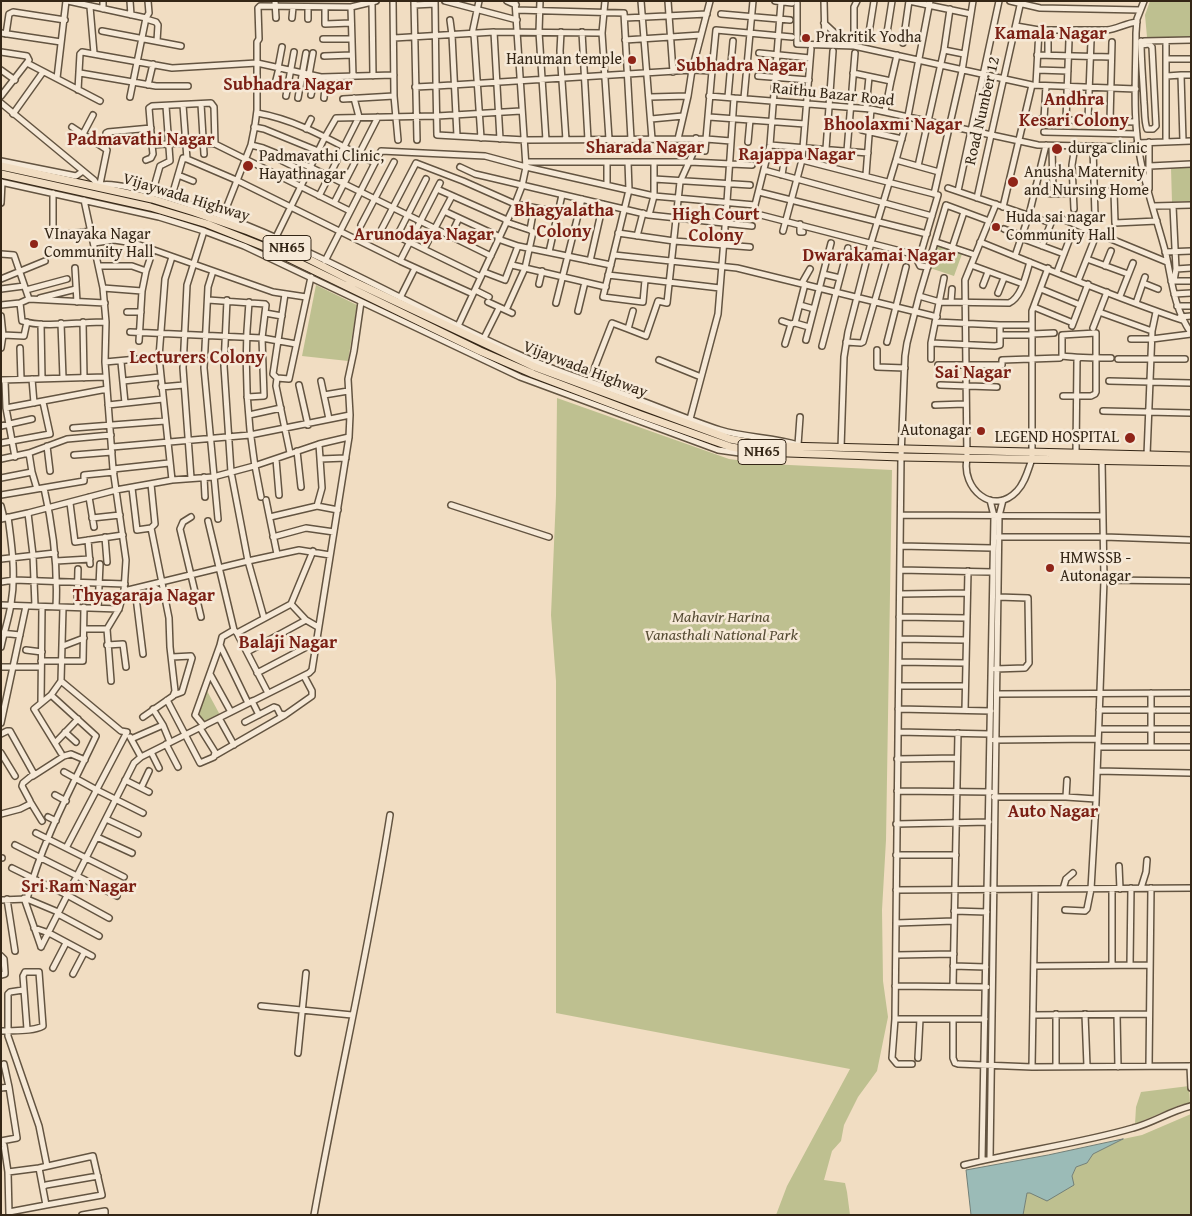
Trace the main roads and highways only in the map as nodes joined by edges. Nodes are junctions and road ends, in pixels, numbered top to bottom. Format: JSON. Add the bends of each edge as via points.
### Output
{"nodes":[{"id":1,"x":1,"y":166,"type":"edge"},
{"id":2,"x":1,"y":174,"type":"edge"},
{"id":3,"x":292,"y":255,"type":"junction"},
{"id":4,"x":902,"y":453,"type":"junction"},
{"id":5,"x":1033,"y":456,"type":"junction"},
{"id":6,"x":1191,"y":456,"type":"edge"},
{"id":7,"x":1191,"y":462,"type":"edge"}],
"edges":[{"from":1,"to":3,"type":"highway","name":"Vijaywada Highway","number":"NH65","via":[[152,199],[248,231]]},
{"from":2,"to":3,"type":"highway","name":"Vijaywada Highway","number":"NH65","via":[[174,213]]},
{"from":3,"to":4,"type":"highway","name":"Vijaywada Highway","number":"NH65","via":[[535,368],[724,437],[761,444]]},
{"from":3,"to":4,"type":"highway","name":"Vijaywada Highway","number":"NH65","via":[[480,351],[708,439],[757,452]]},
{"from":4,"to":5,"type":"highway","name":"Vijaywada Highway","number":"NH65"},
{"from":5,"to":6,"type":"highway","name":"Vijaywada Highway","number":"NH65","via":[[1076,453]]},
{"from":5,"to":7,"type":"highway","name":"Vijaywada Highway","number":"NH65"}]}
